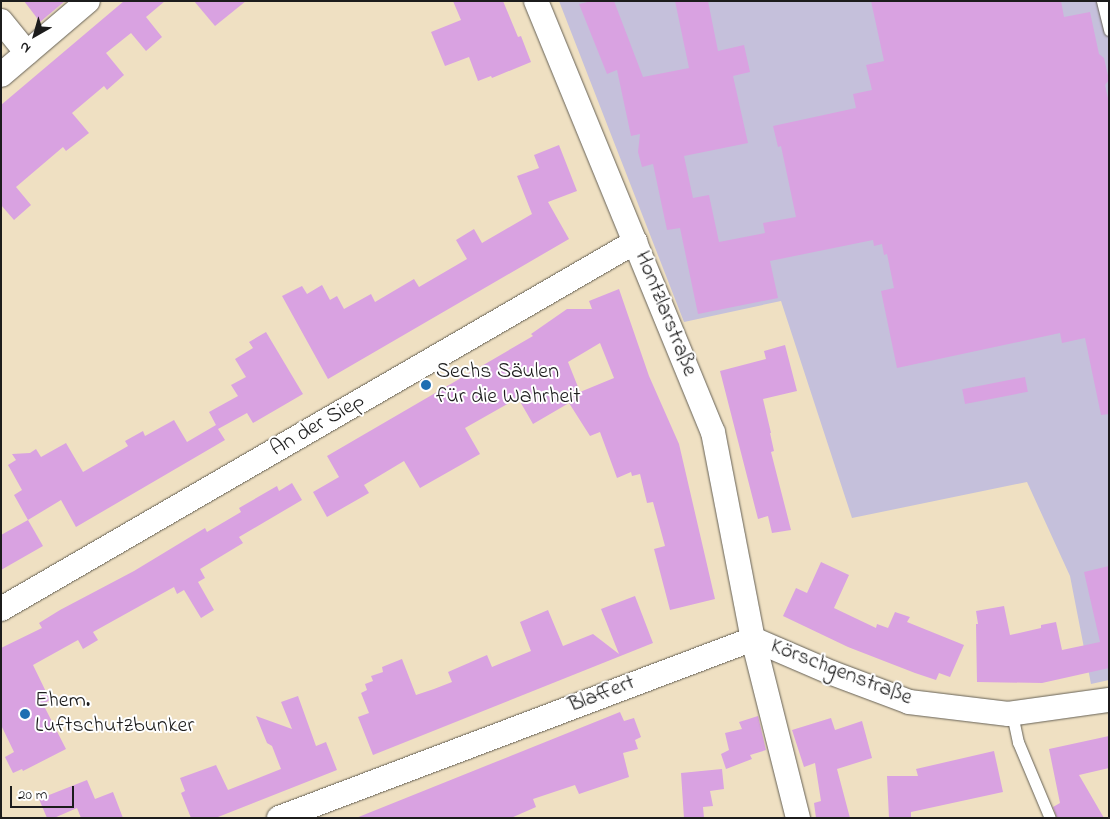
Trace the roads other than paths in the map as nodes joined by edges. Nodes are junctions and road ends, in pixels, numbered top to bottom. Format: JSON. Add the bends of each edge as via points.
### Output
{"nodes":[{"id":1,"x":88,"y":1,"type":"edge"},
{"id":2,"x":536,"y":1,"type":"edge"},
{"id":3,"x":1102,"y":1,"type":"edge"},
{"id":4,"x":1,"y":21,"type":"edge"},
{"id":5,"x":1109,"y":30,"type":"edge"},
{"id":6,"x":27,"y":53,"type":"junction"},
{"id":7,"x":1,"y":75,"type":"edge"},
{"id":8,"x":635,"y":242,"type":"junction"},
{"id":9,"x":1,"y":609,"type":"edge"},
{"id":10,"x":753,"y":639,"type":"junction"},
{"id":11,"x":1109,"y":700,"type":"edge"},
{"id":12,"x":1012,"y":714,"type":"junction"},
{"id":13,"x":279,"y":818,"type":"edge"},
{"id":14,"x":798,"y":818,"type":"edge"},
{"id":15,"x":1050,"y":818,"type":"edge"}],
"edges":[{"from":1,"to":6,"type":"street"},
{"from":2,"to":8,"type":"street","name":"Hontzlarstraße"},
{"from":3,"to":5,"type":"lane"},
{"from":4,"to":6,"type":"street"},
{"from":6,"to":7,"type":"street"},
{"from":8,"to":9,"type":"street","name":"An der Siep"},
{"from":8,"to":10,"type":"street","name":"Hontzlarstraße","via":[[713,432]]},
{"from":10,"to":12,"type":"street","name":"Körschgenstraße","via":[[909,702]]},
{"from":10,"to":13,"type":"street","name":"Blaffert"},
{"from":10,"to":14,"type":"street"},
{"from":11,"to":12,"type":"street","name":"Körschgenstraße"},
{"from":12,"to":15,"type":"lane","via":[[1018,742]]}]}
